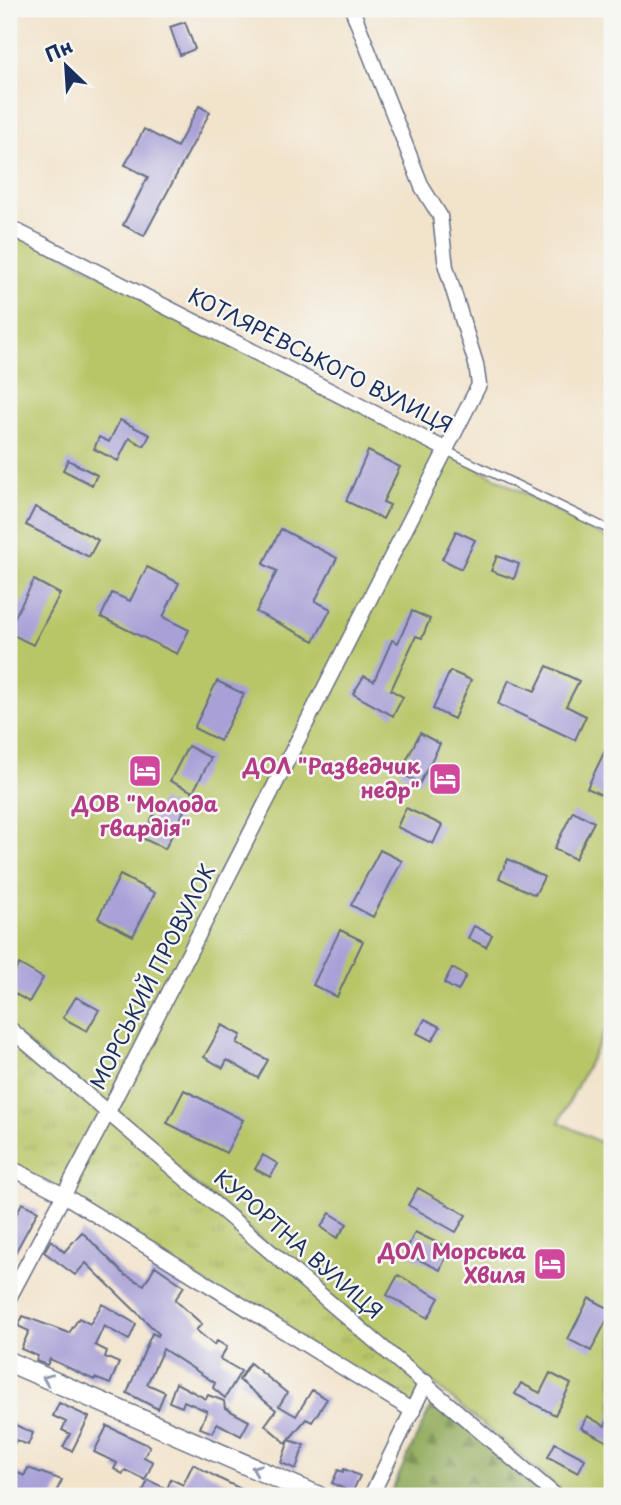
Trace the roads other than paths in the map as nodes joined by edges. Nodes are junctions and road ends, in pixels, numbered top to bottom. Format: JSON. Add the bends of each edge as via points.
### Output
{"nodes":[{"id":1,"x":352,"y":9,"type":"edge"},
{"id":2,"x":9,"y":227,"type":"edge"},
{"id":3,"x":445,"y":449,"type":"junction"},
{"id":4,"x":612,"y":531,"type":"edge"},
{"id":5,"x":9,"y":1028,"type":"edge"},
{"id":6,"x":109,"y":1111,"type":"junction"},
{"id":7,"x":9,"y":1167,"type":"edge"},
{"id":8,"x":62,"y":1194,"type":"junction"},
{"id":9,"x":9,"y":1298,"type":"edge"},
{"id":10,"x":9,"y":1362,"type":"edge"},
{"id":11,"x":426,"y":1382,"type":"junction"},
{"id":12,"x":413,"y":1411,"type":"junction"},
{"id":13,"x":318,"y":1496,"type":"edge"},
{"id":14,"x":371,"y":1496,"type":"edge"},
{"id":15,"x":556,"y":1496,"type":"edge"}],
"edges":[{"from":1,"to":3,"type":"street","name":"МОРСЬКИЙ ПРОВУЛОК","via":[[422,187],[440,216],[453,298],[476,364],[479,385]]},
{"from":2,"to":3,"type":"street","name":"КОТЛЯРЕВСЬКОГО ВУЛИЦЯ"},
{"from":3,"to":4,"type":"lane","name":"КОТЛЯРЕВСЬКОГО ВУЛИЦЯ"},
{"from":3,"to":6,"type":"street","name":"МОРСЬКИЙ ПРОВУЛОК"},
{"from":5,"to":6,"type":"street","name":"КУРОРТНА ВУЛИЦЯ"},
{"from":6,"to":8,"type":"street","name":"МОРСЬКИЙ ПРОВУЛОК"},
{"from":6,"to":11,"type":"street","name":"КУРОРТНА ВУЛИЦЯ"},
{"from":7,"to":8,"type":"street"},
{"from":8,"to":9,"type":"street","name":"МОРСЬКИЙ ПРОВУЛОК"},
{"from":8,"to":12,"type":"street"},
{"from":13,"to":10,"type":"main road","one_way":true},
{"from":11,"to":12,"type":"street"},
{"from":11,"to":15,"type":"street","name":"КУРОРТНА ВУЛИЦЯ"},
{"from":12,"to":14,"type":"street"}]}
